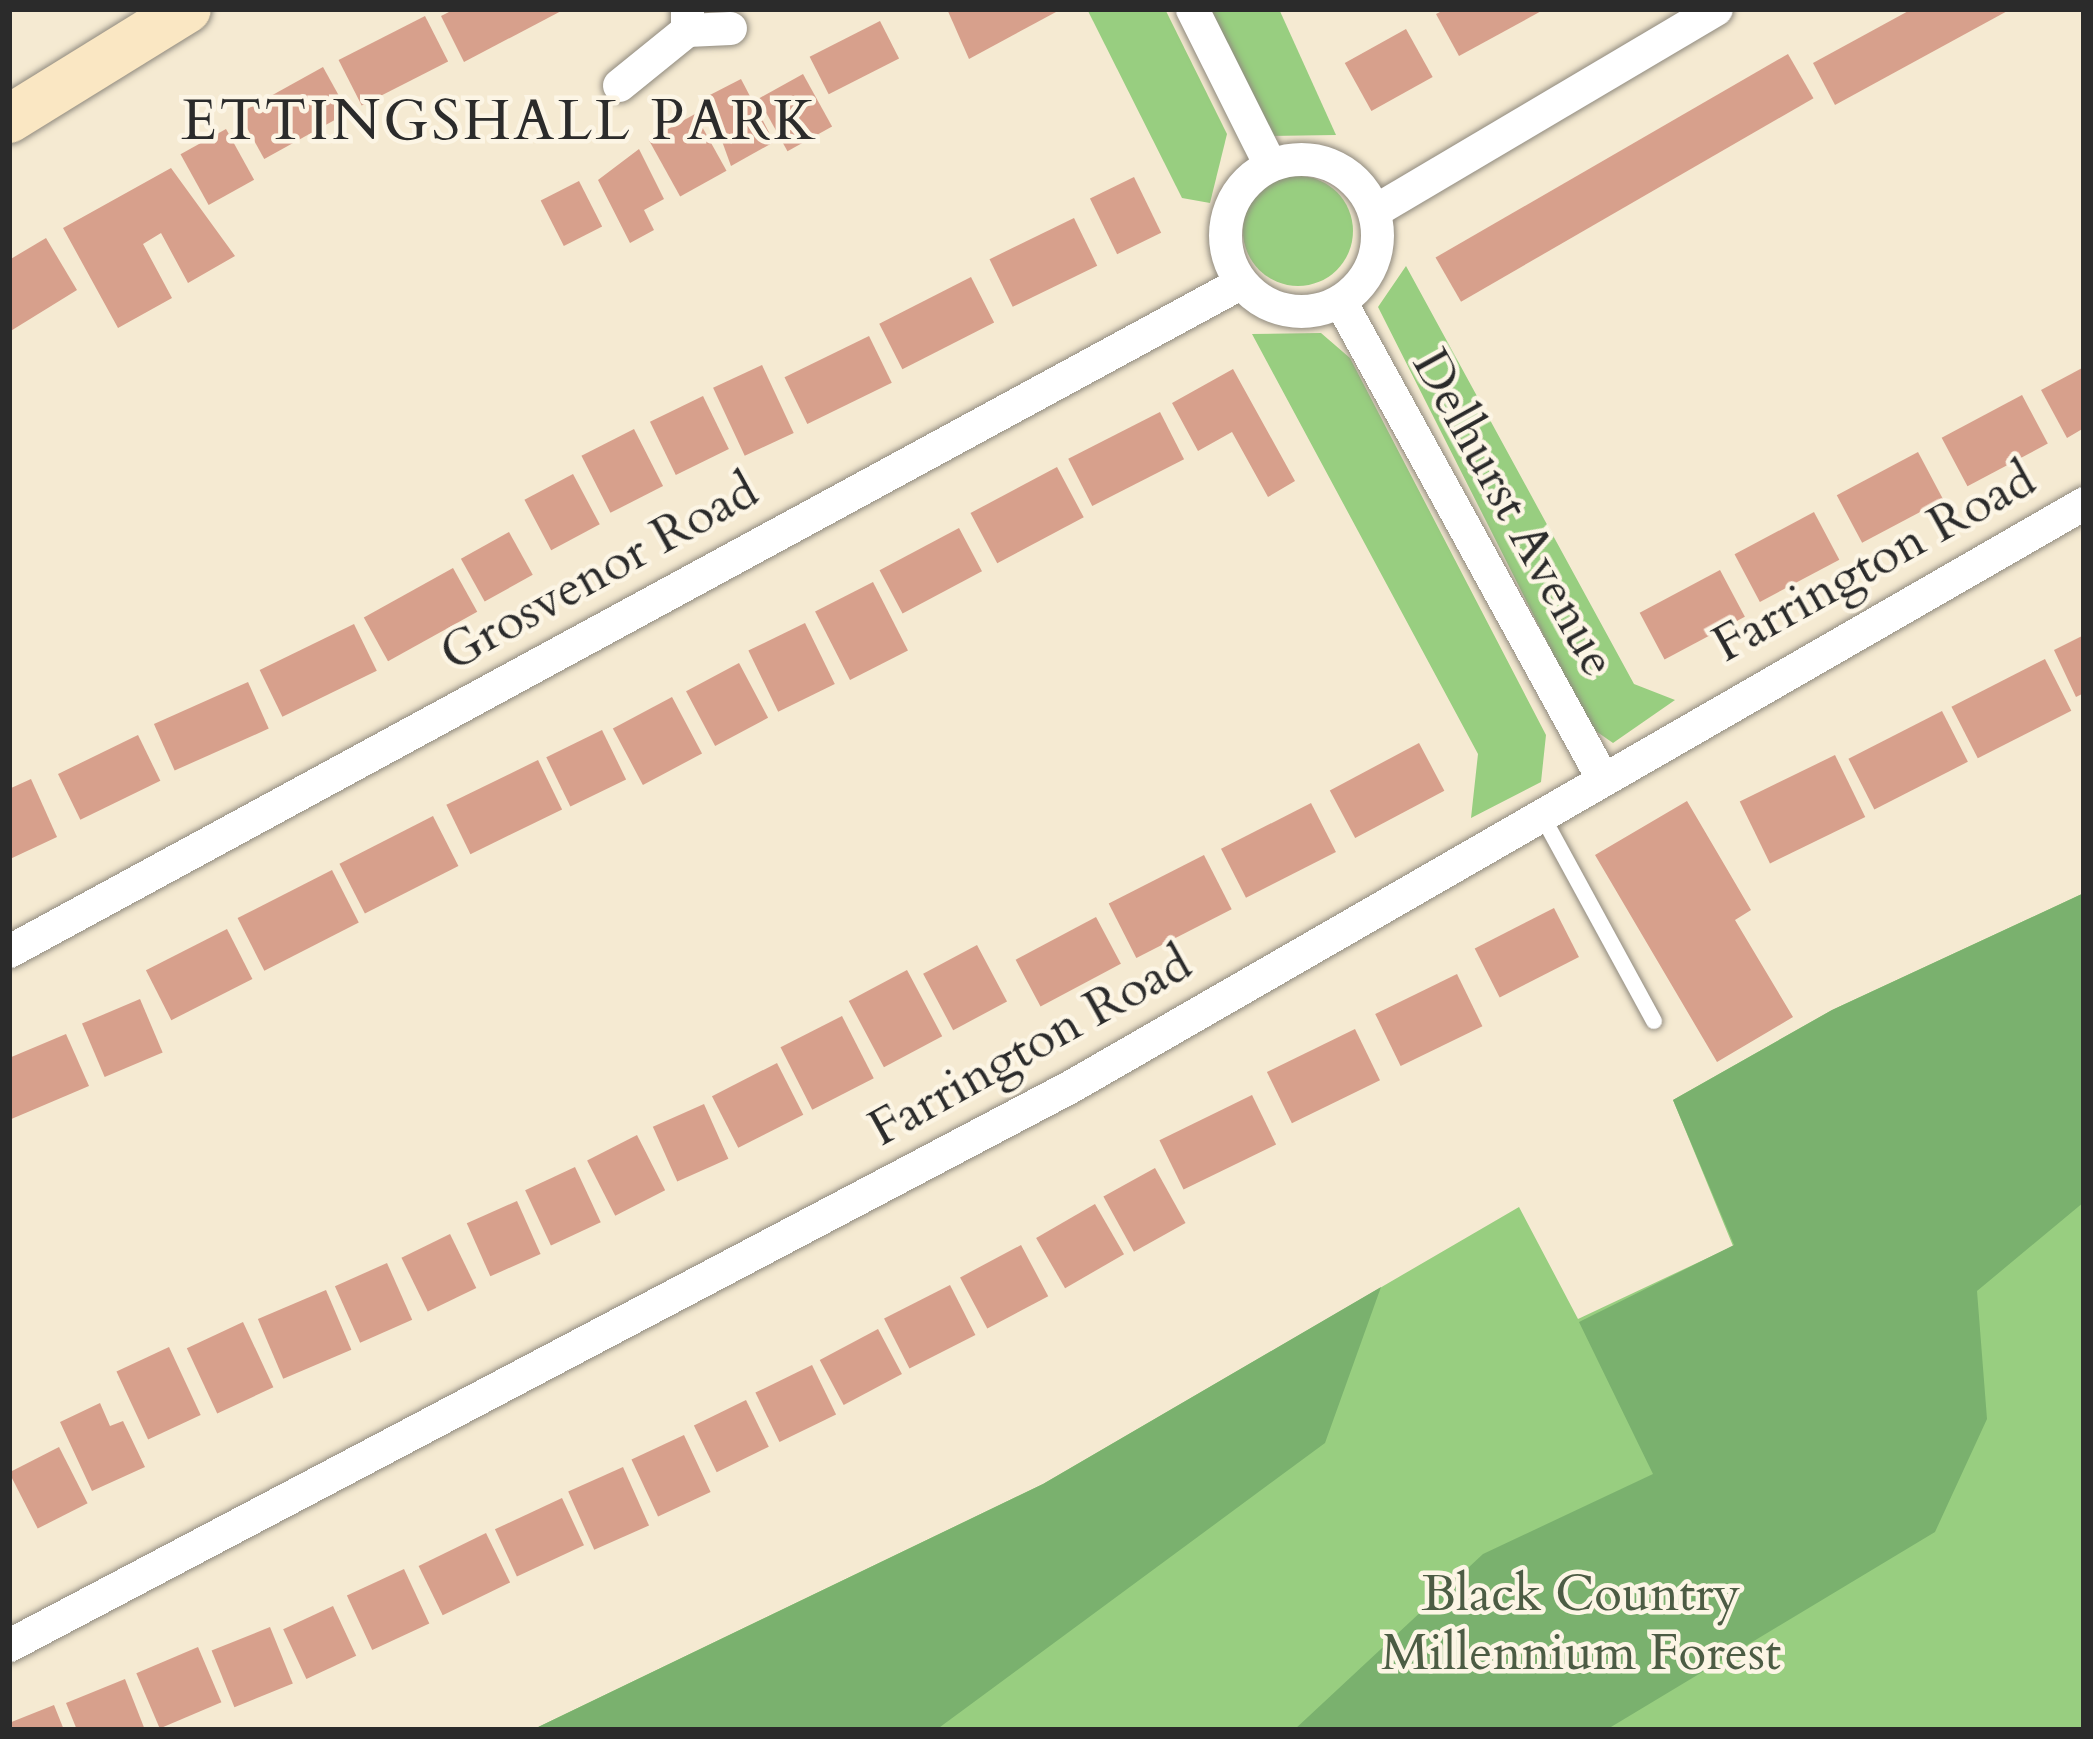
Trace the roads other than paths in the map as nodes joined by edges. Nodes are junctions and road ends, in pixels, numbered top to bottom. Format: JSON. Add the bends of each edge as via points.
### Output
{"nodes":[{"id":1,"x":187,"y":9,"type":"edge"},
{"id":2,"x":1192,"y":9,"type":"edge"},
{"id":3,"x":1716,"y":9,"type":"edge"},
{"id":4,"x":687,"y":19,"type":"edge"},
{"id":5,"x":730,"y":28,"type":"dead end"},
{"id":6,"x":619,"y":85,"type":"dead end"},
{"id":7,"x":9,"y":119,"type":"edge"},
{"id":8,"x":1268,"y":161,"type":"junction"},
{"id":9,"x":1374,"y":211,"type":"junction"},
{"id":10,"x":1240,"y":283,"type":"junction"},
{"id":11,"x":1340,"y":301,"type":"junction"},
{"id":12,"x":2084,"y":503,"type":"edge"},
{"id":13,"x":1600,"y":774,"type":"junction"},
{"id":14,"x":1539,"y":810,"type":"junction"},
{"id":15,"x":9,"y":951,"type":"edge"},
{"id":16,"x":1654,"y":1022,"type":"dead end"},
{"id":17,"x":9,"y":1645,"type":"edge"}],
"edges":[{"from":1,"to":7,"type":"street"},
{"from":2,"to":8,"type":"street"},
{"from":3,"to":9,"type":"street"},
{"from":4,"to":5,"type":"street"},
{"from":4,"to":6,"type":"street"},
{"from":8,"to":9,"type":"street","via":[[1331,165]]},
{"from":8,"to":10,"type":"street","via":[[1231,204],[1224,242]]},
{"from":9,"to":11,"type":"street","via":[[1377,248]]},
{"from":10,"to":11,"type":"street","via":[[1293,310]]},
{"from":10,"to":15,"type":"street","name":"Grosvenor Road"},
{"from":11,"to":13,"type":"street","name":"Delhurst Avenue"},
{"from":12,"to":13,"type":"street","name":"Farrington Road"},
{"from":13,"to":14,"type":"street","name":"Farrington Road"},
{"from":14,"to":16,"type":"lane"},
{"from":14,"to":17,"type":"street","name":"Farrington Road","via":[[1071,1086]]}]}
